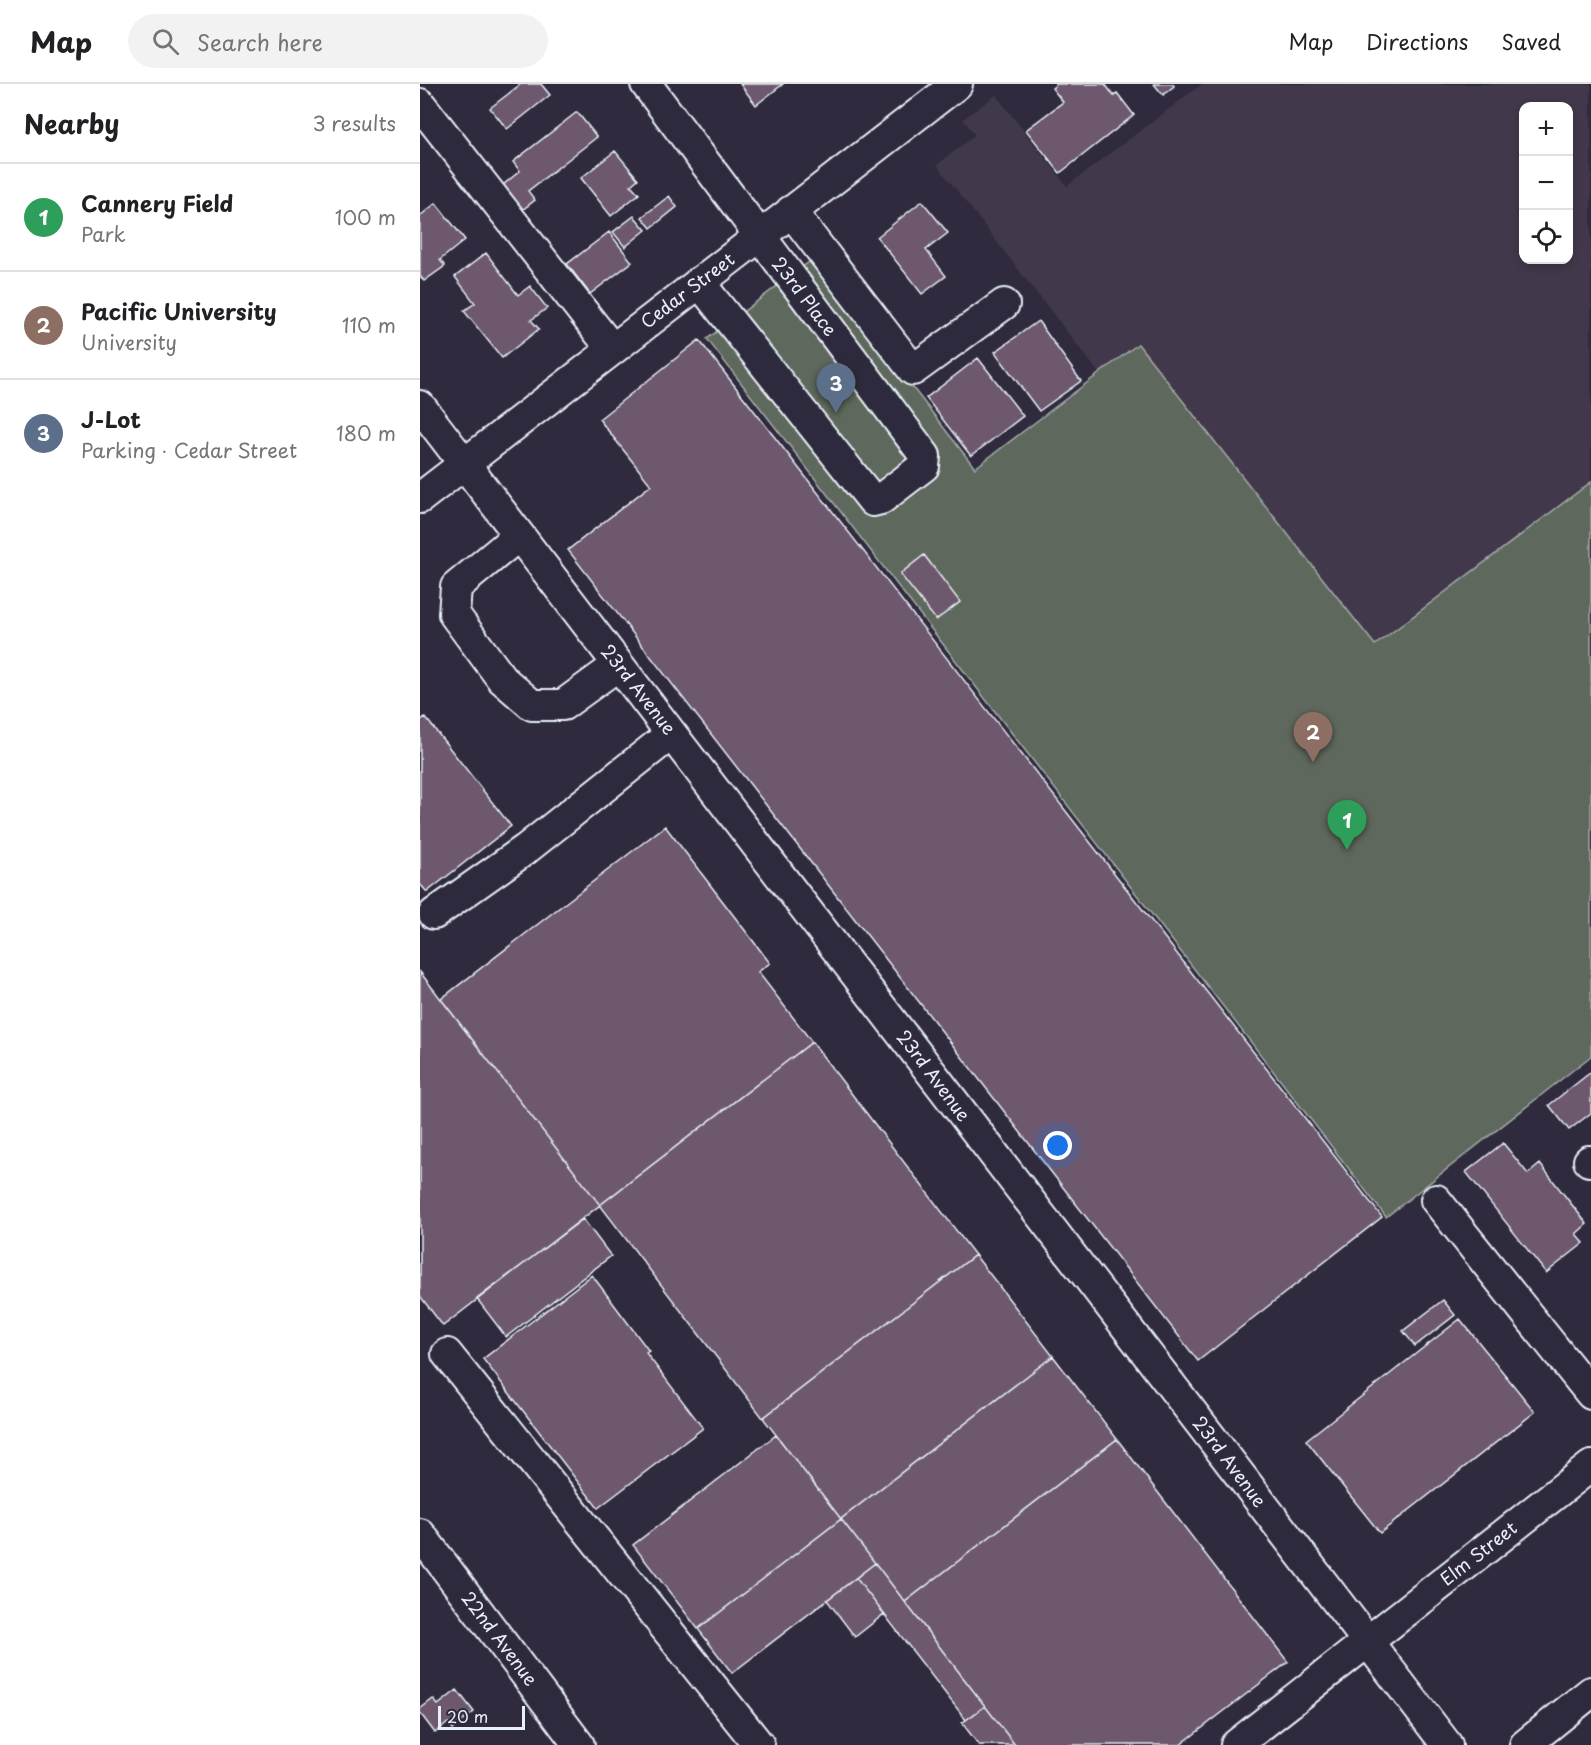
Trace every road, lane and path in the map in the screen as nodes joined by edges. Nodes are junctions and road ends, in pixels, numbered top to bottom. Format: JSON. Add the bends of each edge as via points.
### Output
{"nodes":[{"id":1,"x":646,"y":84,"type":"edge"},
{"id":2,"x":957,"y":84,"type":"edge"},
{"id":3,"x":420,"y":104,"type":"edge"},
{"id":4,"x":791,"y":212,"type":"junction"},
{"id":5,"x":759,"y":236,"type":"junction"},
{"id":6,"x":699,"y":282,"type":"junction"},
{"id":7,"x":1005,"y":304,"type":"dead end"},
{"id":8,"x":612,"y":349,"type":"junction"},
{"id":9,"x":420,"y":406,"type":"edge"},
{"id":10,"x":464,"y":463,"type":"junction"},
{"id":11,"x":420,"y":498,"type":"edge"},
{"id":12,"x":519,"y":535,"type":"junction"},
{"id":13,"x":618,"y":665,"type":"junction"},
{"id":14,"x":671,"y":734,"type":"junction"},
{"id":15,"x":434,"y":914,"type":"dead end"},
{"id":16,"x":1436,"y":1200,"type":"dead end"},
{"id":17,"x":447,"y":1354,"type":"dead end"},
{"id":18,"x":1591,"y":1394,"type":"edge"},
{"id":19,"x":1591,"y":1466,"type":"edge"},
{"id":20,"x":420,"y":1534,"type":"edge"},
{"id":21,"x":1367,"y":1643,"type":"junction"},
{"id":22,"x":1591,"y":1692,"type":"edge"},
{"id":23,"x":579,"y":1745,"type":"edge"},
{"id":24,"x":759,"y":1745,"type":"edge"},
{"id":25,"x":1236,"y":1745,"type":"edge"},
{"id":26,"x":1447,"y":1745,"type":"edge"},
{"id":27,"x":1525,"y":1745,"type":"edge"}],
"edges":[{"from":1,"to":5,"type":"street","name":"23rd Place"},
{"from":2,"to":4,"type":"street","name":"Cedar Street"},
{"from":3,"to":8,"type":"street"},
{"from":4,"to":5,"type":"street","name":"Cedar Street"},
{"from":4,"to":7,"type":"street","via":[[913,370]]},
{"from":5,"to":6,"type":"street","name":"Cedar Street"},
{"from":5,"to":6,"type":"street","name":"23rd Place","via":[[926,456],[924,466],[873,501]]},
{"from":6,"to":8,"type":"street","name":"Cedar Street"},
{"from":8,"to":10,"type":"street","name":"Cedar Street"},
{"from":9,"to":10,"type":"street","name":"23rd Avenue"},
{"from":10,"to":11,"type":"street","name":"Cedar Street"},
{"from":10,"to":12,"type":"street","name":"23rd Avenue"},
{"from":12,"to":13,"type":"street","name":"23rd Avenue"},
{"from":12,"to":13,"type":"street","via":[[456,587],[454,614],[502,679],[532,705],[563,705]]},
{"from":13,"to":14,"type":"street","name":"23rd Avenue"},
{"from":14,"to":15,"type":"street","via":[[526,849]]},
{"from":14,"to":21,"type":"street","name":"23rd Avenue"},
{"from":16,"to":18,"type":"street"},
{"from":17,"to":24,"type":"street"},
{"from":19,"to":21,"type":"street","name":"Elm Street"},
{"from":20,"to":23,"type":"street","name":"22nd Avenue"},
{"from":21,"to":25,"type":"street","name":"Elm Street"},
{"from":21,"to":26,"type":"street","name":"23rd Avenue"},
{"from":22,"to":27,"type":"street"}]}
